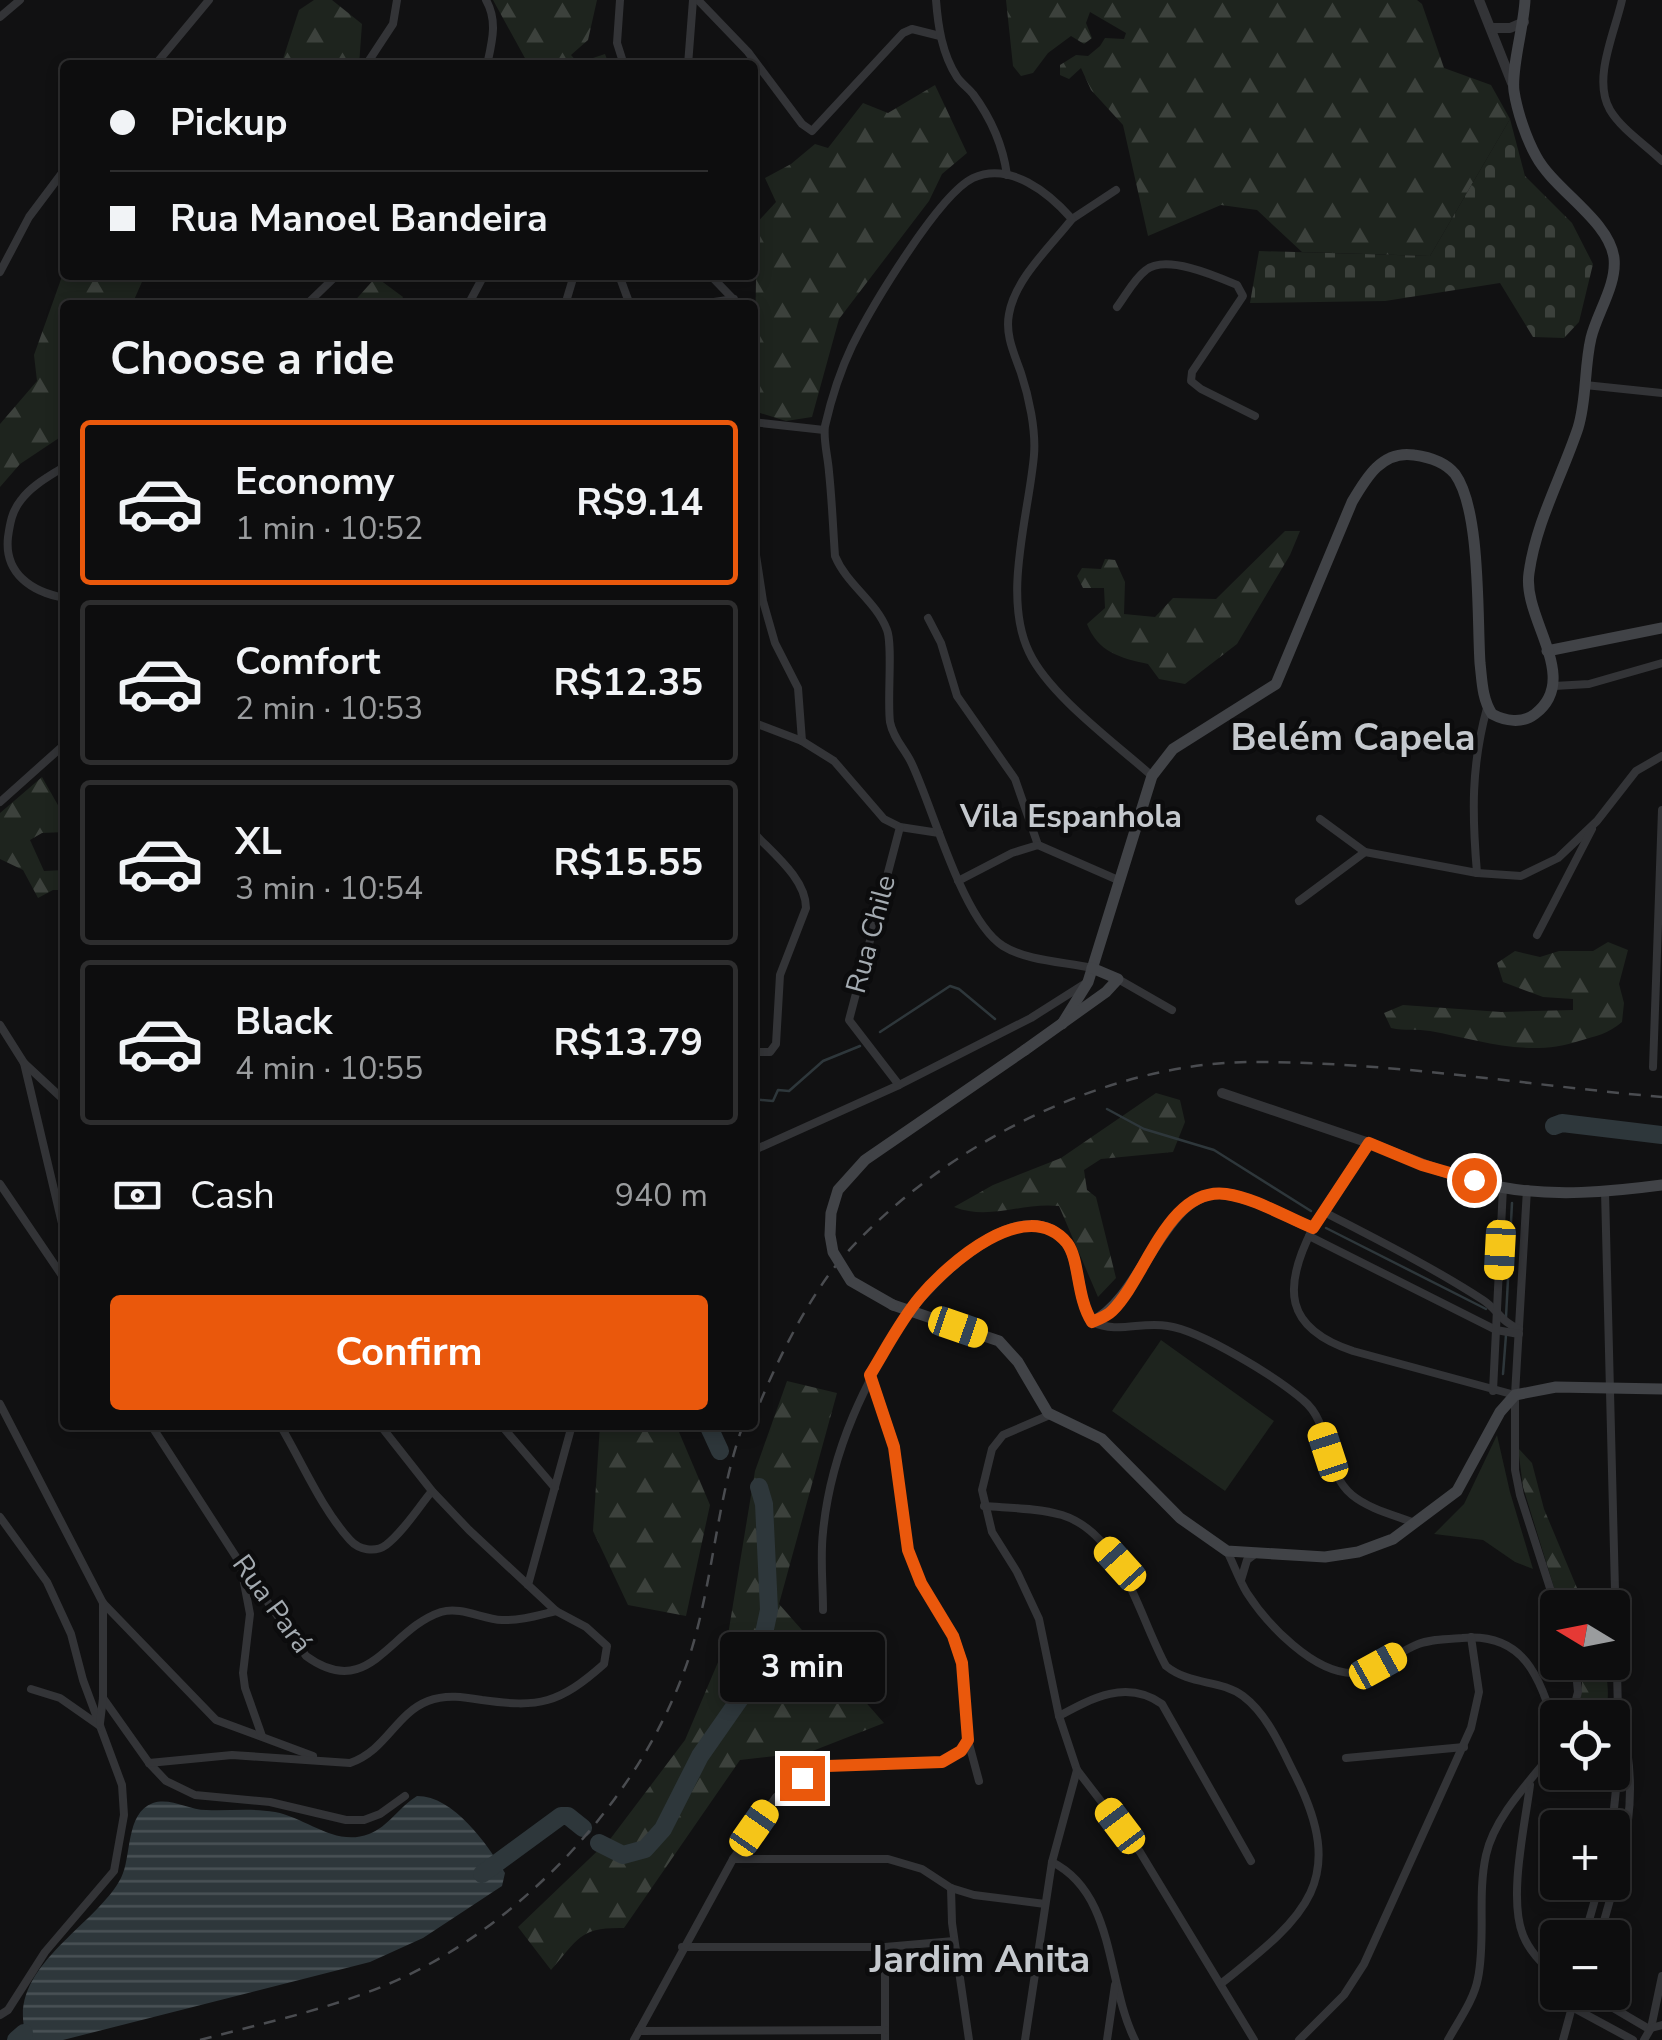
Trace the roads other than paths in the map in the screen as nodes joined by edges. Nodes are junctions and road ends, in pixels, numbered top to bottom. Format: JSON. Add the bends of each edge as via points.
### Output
{"nodes":[{"id":1,"x":20,"y":0,"type":"edge"},
{"id":2,"x":208,"y":0,"type":"edge"},
{"id":3,"x":396,"y":0,"type":"edge"},
{"id":4,"x":486,"y":0,"type":"edge"},
{"id":5,"x":620,"y":0,"type":"edge"},
{"id":6,"x":696,"y":0,"type":"edge"},
{"id":7,"x":936,"y":0,"type":"edge"},
{"id":8,"x":1479,"y":0,"type":"edge"},
{"id":9,"x":1525,"y":0,"type":"edge"},
{"id":10,"x":1622,"y":0,"type":"edge"},
{"id":11,"x":0,"y":17,"type":"edge"},
{"id":12,"x":1524,"y":22,"type":"junction"},
{"id":13,"x":1492,"y":28,"type":"junction"},
{"id":14,"x":940,"y":36,"type":"junction"},
{"id":15,"x":158,"y":60,"type":"edge"},
{"id":16,"x":369,"y":60,"type":"edge"},
{"id":17,"x":489,"y":60,"type":"edge"},
{"id":18,"x":622,"y":60,"type":"edge"},
{"id":19,"x":689,"y":60,"type":"edge"},
{"id":20,"x":754,"y":60,"type":"edge"},
{"id":21,"x":758,"y":65,"type":"edge"},
{"id":22,"x":1514,"y":88,"type":"junction"},
{"id":23,"x":1662,"y":161,"type":"edge"},
{"id":24,"x":1007,"y":175,"type":"junction"},
{"id":25,"x":60,"y":176,"type":"edge"},
{"id":26,"x":1116,"y":190,"type":"dead end"},
{"id":27,"x":1072,"y":219,"type":"junction"},
{"id":28,"x":0,"y":272,"type":"edge"},
{"id":29,"x":332,"y":280,"type":"edge"},
{"id":30,"x":715,"y":280,"type":"edge"},
{"id":31,"x":311,"y":300,"type":"edge"},
{"id":32,"x":734,"y":300,"type":"edge"},
{"id":33,"x":1117,"y":308,"type":"dead end"},
{"id":34,"x":1584,"y":385,"type":"junction"},
{"id":35,"x":1662,"y":394,"type":"edge"},
{"id":36,"x":1255,"y":416,"type":"dead end"},
{"id":37,"x":758,"y":423,"type":"edge"},
{"id":38,"x":824,"y":430,"type":"junction"},
{"id":39,"x":60,"y":469,"type":"edge"},
{"id":40,"x":758,"y":573,"type":"edge"},
{"id":41,"x":60,"y":597,"type":"edge"},
{"id":42,"x":928,"y":618,"type":"dead end"},
{"id":43,"x":1662,"y":628,"type":"edge"},
{"id":44,"x":1547,"y":651,"type":"junction"},
{"id":45,"x":1662,"y":663,"type":"edge"},
{"id":46,"x":1554,"y":686,"type":"junction"},
{"id":47,"x":1488,"y":708,"type":"junction"},
{"id":48,"x":758,"y":724,"type":"edge"},
{"id":49,"x":802,"y":741,"type":"junction"},
{"id":50,"x":60,"y":748,"type":"edge"},
{"id":51,"x":1662,"y":756,"type":"edge"},
{"id":52,"x":1152,"y":776,"type":"junction"},
{"id":53,"x":0,"y":802,"type":"edge"},
{"id":54,"x":1662,"y":810,"type":"edge"},
{"id":55,"x":1320,"y":819,"type":"dead end"},
{"id":56,"x":1596,"y":821,"type":"junction"},
{"id":57,"x":900,"y":827,"type":"junction"},
{"id":58,"x":940,"y":834,"type":"junction"},
{"id":59,"x":758,"y":838,"type":"edge"},
{"id":60,"x":1038,"y":845,"type":"junction"},
{"id":61,"x":1365,"y":852,"type":"junction"},
{"id":62,"x":1477,"y":873,"type":"junction"},
{"id":63,"x":1118,"y":880,"type":"junction"},
{"id":64,"x":958,"y":881,"type":"junction"},
{"id":65,"x":1299,"y":901,"type":"dead end"},
{"id":66,"x":1537,"y":935,"type":"dead end"},
{"id":67,"x":1092,"y":968,"type":"junction"},
{"id":68,"x":1118,"y":978,"type":"junction"},
{"id":69,"x":1088,"y":982,"type":"junction"},
{"id":70,"x":1172,"y":1010,"type":"dead end"},
{"id":71,"x":1062,"y":1024,"type":"junction"},
{"id":72,"x":0,"y":1025,"type":"edge"},
{"id":73,"x":758,"y":1052,"type":"edge"},
{"id":74,"x":24,"y":1063,"type":"junction"},
{"id":75,"x":1653,"y":1067,"type":"dead end"},
{"id":76,"x":899,"y":1085,"type":"junction"},
{"id":77,"x":1222,"y":1092,"type":"dead end"},
{"id":78,"x":60,"y":1097,"type":"edge"},
{"id":79,"x":1369,"y":1143,"type":"junction"},
{"id":80,"x":758,"y":1148,"type":"edge"},
{"id":81,"x":0,"y":1184,"type":"edge"},
{"id":82,"x":1662,"y":1185,"type":"edge"},
{"id":83,"x":1503,"y":1188,"type":"junction"},
{"id":84,"x":1528,"y":1189,"type":"junction"},
{"id":85,"x":1605,"y":1192,"type":"junction"},
{"id":86,"x":1324,"y":1212,"type":"junction"},
{"id":87,"x":60,"y":1215,"type":"edge"},
{"id":88,"x":1311,"y":1232,"type":"junction"},
{"id":89,"x":60,"y":1273,"type":"edge"},
{"id":90,"x":909,"y":1311,"type":"junction"},
{"id":91,"x":1496,"y":1312,"type":"junction"},
{"id":92,"x":1092,"y":1322,"type":"junction"},
{"id":93,"x":1496,"y":1330,"type":"junction"},
{"id":94,"x":1519,"y":1331,"type":"junction"},
{"id":95,"x":870,"y":1375,"type":"junction"},
{"id":96,"x":1612,"y":1389,"type":"junction"},
{"id":97,"x":1662,"y":1389,"type":"edge"},
{"id":98,"x":1493,"y":1391,"type":"junction"},
{"id":99,"x":1515,"y":1395,"type":"junction"},
{"id":100,"x":0,"y":1404,"type":"edge"},
{"id":101,"x":1052,"y":1414,"type":"junction"},
{"id":102,"x":154,"y":1430,"type":"edge"},
{"id":103,"x":283,"y":1430,"type":"edge"},
{"id":104,"x":384,"y":1430,"type":"edge"},
{"id":105,"x":505,"y":1430,"type":"edge"},
{"id":106,"x":571,"y":1430,"type":"edge"},
{"id":107,"x":555,"y":1488,"type":"junction"},
{"id":108,"x":432,"y":1492,"type":"junction"},
{"id":109,"x":984,"y":1506,"type":"junction"},
{"id":110,"x":0,"y":1518,"type":"edge"},
{"id":111,"x":1415,"y":1524,"type":"junction"},
{"id":112,"x":1227,"y":1551,"type":"junction"},
{"id":113,"x":1258,"y":1551,"type":"junction"},
{"id":114,"x":240,"y":1562,"type":"junction"},
{"id":115,"x":1240,"y":1580,"type":"junction"},
{"id":116,"x":528,"y":1585,"type":"junction"},
{"id":117,"x":1551,"y":1590,"type":"edge"},
{"id":118,"x":102,"y":1603,"type":"junction"},
{"id":119,"x":556,"y":1610,"type":"junction"},
{"id":120,"x":823,"y":1610,"type":"dead end"},
{"id":121,"x":1471,"y":1637,"type":"junction"},
{"id":122,"x":31,"y":1690,"type":"dead end"},
{"id":123,"x":103,"y":1698,"type":"junction"},
{"id":124,"x":1546,"y":1700,"type":"edge"},
{"id":125,"x":1618,"y":1700,"type":"edge"},
{"id":126,"x":1059,"y":1716,"type":"junction"},
{"id":127,"x":100,"y":1726,"type":"junction"},
{"id":128,"x":262,"y":1736,"type":"junction"},
{"id":129,"x":968,"y":1740,"type":"junction"},
{"id":130,"x":1464,"y":1747,"type":"junction"},
{"id":131,"x":1346,"y":1758,"type":"dead end"},
{"id":132,"x":320,"y":1759,"type":"junction"},
{"id":133,"x":149,"y":1763,"type":"junction"},
{"id":134,"x":1540,"y":1769,"type":"edge"},
{"id":135,"x":1077,"y":1770,"type":"junction"},
{"id":136,"x":1630,"y":1774,"type":"edge"},
{"id":137,"x":1531,"y":1780,"type":"junction"},
{"id":138,"x":979,"y":1781,"type":"dead end"},
{"id":139,"x":405,"y":1796,"type":"dead end"},
{"id":140,"x":733,"y":1859,"type":"junction"},
{"id":141,"x":1251,"y":1861,"type":"dead end"},
{"id":142,"x":1052,"y":1862,"type":"junction"},
{"id":143,"x":951,"y":1888,"type":"junction"},
{"id":144,"x":1045,"y":1904,"type":"junction"},
{"id":145,"x":1604,"y":1920,"type":"edge"},
{"id":146,"x":954,"y":1942,"type":"junction"},
{"id":147,"x":885,"y":1946,"type":"junction"},
{"id":148,"x":682,"y":1947,"type":"junction"},
{"id":149,"x":1540,"y":1960,"type":"edge"},
{"id":150,"x":1662,"y":1976,"type":"edge"},
{"id":151,"x":1222,"y":1983,"type":"junction"},
{"id":152,"x":1115,"y":1984,"type":"junction"},
{"id":153,"x":1571,"y":2010,"type":"edge"},
{"id":154,"x":1578,"y":2010,"type":"edge"},
{"id":155,"x":1617,"y":2010,"type":"edge"},
{"id":156,"x":0,"y":2016,"type":"edge"},
{"id":157,"x":1662,"y":2025,"type":"edge"},
{"id":158,"x":1650,"y":2028,"type":"junction"},
{"id":159,"x":636,"y":2035,"type":"edge"},
{"id":160,"x":885,"y":2035,"type":"edge"},
{"id":161,"x":836,"y":2036,"type":"edge"},
{"id":162,"x":969,"y":2040,"type":"edge"},
{"id":163,"x":1025,"y":2040,"type":"edge"},
{"id":164,"x":1106,"y":2040,"type":"edge"},
{"id":165,"x":1135,"y":2040,"type":"edge"},
{"id":166,"x":1254,"y":2040,"type":"edge"},
{"id":167,"x":1299,"y":2040,"type":"edge"},
{"id":168,"x":1448,"y":2040,"type":"edge"},
{"id":169,"x":1563,"y":2040,"type":"edge"},
{"id":170,"x":1633,"y":2040,"type":"edge"},
{"id":171,"x":1644,"y":2040,"type":"edge"}],
"edges":[{"from":1,"to":11,"type":"street"},
{"from":2,"to":15,"type":"street"},
{"from":3,"to":16,"type":"street","via":[[393,24]]},
{"from":4,"to":17,"type":"street","via":[[494,30]]},
{"from":5,"to":18,"type":"street"},
{"from":6,"to":19,"type":"street"},
{"from":6,"to":20,"type":"street"},
{"from":7,"to":14,"type":"street"},
{"from":8,"to":13,"type":"street"},
{"from":9,"to":12,"type":"main road"},
{"from":10,"to":23,"type":"street","via":[[1605,96],[1622,123]]},
{"from":12,"to":13,"type":"street"},
{"from":12,"to":22,"type":"main road"},
{"from":13,"to":22,"type":"street"},
{"from":14,"to":21,"type":"street","via":[[902,32],[812,132]]},
{"from":14,"to":24,"type":"street","via":[[957,78],[994,131]]},
{"from":22,"to":34,"type":"main road","via":[[1536,157],[1598,226],[1614,259]]},
{"from":24,"to":27,"type":"street","via":[[1036,186]]},
{"from":24,"to":38,"type":"street","via":[[974,178],[936,211],[852,346]]},
{"from":25,"to":28,"type":"street"},
{"from":26,"to":27,"type":"street"},
{"from":27,"to":52,"type":"street","via":[[1024,280],[1009,312],[1034,452],[1020,567],[1021,633],[1057,691]]},
{"from":29,"to":31,"type":"street"},
{"from":30,"to":32,"type":"street"},
{"from":33,"to":36,"type":"street","via":[[1152,266],[1237,285],[1244,296],[1191,381]]},
{"from":34,"to":35,"type":"street"},
{"from":34,"to":44,"type":"main road","via":[[1578,428],[1535,539],[1528,578]]},
{"from":37,"to":38,"type":"street"},
{"from":38,"to":58,"type":"street","via":[[835,556],[890,634],[891,728]]},
{"from":39,"to":41,"type":"street","via":[[19,501],[7,544],[9,565],[23,581]]},
{"from":40,"to":49,"type":"street","via":[[775,643],[798,688]]},
{"from":42,"to":60,"type":"street","via":[[958,696],[1014,779]]},
{"from":43,"to":44,"type":"main road"},
{"from":44,"to":46,"type":"main road"},
{"from":45,"to":46,"type":"street","via":[[1589,684]]},
{"from":46,"to":47,"type":"main road","via":[[1544,706],[1525,720],[1498,718]]},
{"from":47,"to":52,"type":"main road","via":[[1463,489],[1448,467],[1404,454],[1379,465],[1352,502],[1276,684],[1173,749]]},
{"from":47,"to":62,"type":"street","via":[[1471,810]]},
{"from":48,"to":49,"type":"street"},
{"from":49,"to":57,"type":"street","via":[[834,761],[869,805]]},
{"from":50,"to":53,"type":"street"},
{"from":51,"to":56,"type":"street","via":[[1636,771]]},
{"from":52,"to":63,"type":"main road"},
{"from":54,"to":75,"type":"street"},
{"from":55,"to":61,"type":"street"},
{"from":56,"to":62,"type":"street","via":[[1540,870],[1521,876]]},
{"from":56,"to":66,"type":"street"},
{"from":57,"to":58,"type":"street"},
{"from":57,"to":76,"type":"street","name":"Rua Chile","via":[[849,1020]]},
{"from":58,"to":64,"type":"street"},
{"from":59,"to":73,"type":"street","via":[[806,899],[780,975],[776,1044]]},
{"from":60,"to":63,"type":"street"},
{"from":60,"to":64,"type":"street"},
{"from":61,"to":62,"type":"street"},
{"from":61,"to":65,"type":"street"},
{"from":63,"to":67,"type":"main road"},
{"from":64,"to":67,"type":"street","via":[[1004,947]]},
{"from":67,"to":68,"type":"main road"},
{"from":67,"to":69,"type":"main road"},
{"from":68,"to":70,"type":"street"},
{"from":68,"to":71,"type":"main road"},
{"from":69,"to":71,"type":"main road"},
{"from":69,"to":76,"type":"street"},
{"from":71,"to":90,"type":"main road","bridge":true,"via":[[865,1160],[838,1190],[831,1213],[833,1252],[851,1280]]},
{"from":72,"to":74,"type":"street"},
{"from":74,"to":78,"type":"street"},
{"from":74,"to":87,"type":"street"},
{"from":76,"to":80,"type":"street"},
{"from":77,"to":79,"type":"street"},
{"from":79,"to":83,"type":"main road"},
{"from":79,"to":86,"type":"main road"},
{"from":81,"to":89,"type":"street"},
{"from":82,"to":85,"type":"main road"},
{"from":83,"to":84,"type":"main road"},
{"from":83,"to":91,"type":"street"},
{"from":84,"to":85,"type":"main road"},
{"from":84,"to":94,"type":"street"},
{"from":85,"to":96,"type":"street"},
{"from":86,"to":88,"type":"main road"},
{"from":86,"to":91,"type":"street"},
{"from":88,"to":92,"type":"main road","via":[[1224,1194],[1188,1204],[1115,1308]]},
{"from":88,"to":93,"type":"street"},
{"from":88,"to":98,"type":"street","via":[[1293,1292],[1307,1329],[1352,1352]]},
{"from":90,"to":92,"type":"main road","via":[[971,1251],[1012,1228],[1035,1224],[1054,1232],[1073,1254],[1080,1298]]},
{"from":90,"to":95,"type":"street"},
{"from":90,"to":101,"type":"main road","via":[[999,1341]]},
{"from":91,"to":93,"type":"street"},
{"from":91,"to":94,"type":"street"},
{"from":92,"to":111,"type":"street","via":[[1182,1329],[1266,1376],[1313,1410],[1336,1476],[1349,1493]]},
{"from":93,"to":94,"type":"street"},
{"from":93,"to":98,"type":"street"},
{"from":94,"to":99,"type":"street"},
{"from":95,"to":120,"type":"street","via":[[848,1422],[827,1500]]},
{"from":95,"to":129,"type":"street","via":[[894,1447],[908,1550],[962,1663]]},
{"from":96,"to":97,"type":"main road"},
{"from":96,"to":99,"type":"main road","via":[[1556,1387]]},
{"from":96,"to":125,"type":"street"},
{"from":98,"to":99,"type":"street"},
{"from":99,"to":111,"type":"main road","via":[[1457,1491]]},
{"from":99,"to":117,"type":"street","via":[[1515,1470]]},
{"from":100,"to":118,"type":"street"},
{"from":101,"to":109,"type":"street","via":[[997,1442],[985,1472]]},
{"from":101,"to":112,"type":"main road","via":[[1102,1439],[1180,1518]]},
{"from":102,"to":114,"type":"street","name":"Rua Pará"},
{"from":103,"to":108,"type":"street","via":[[360,1548],[384,1547]]},
{"from":104,"to":108,"type":"street"},
{"from":105,"to":107,"type":"street"},
{"from":106,"to":107,"type":"street"},
{"from":107,"to":116,"type":"street"},
{"from":108,"to":116,"type":"street"},
{"from":109,"to":126,"type":"street","via":[[1039,1619]]},
{"from":109,"to":151,"type":"street","via":[[1064,1515],[1094,1536],[1120,1564],[1166,1666],[1242,1696],[1302,1788],[1318,1835],[1318,1874],[1307,1902],[1280,1936]]},
{"from":110,"to":127,"type":"street","via":[[47,1582]]},
{"from":111,"to":113,"type":"main road","via":[[1358,1552]]},
{"from":112,"to":113,"type":"main road"},
{"from":112,"to":115,"type":"street"},
{"from":113,"to":115,"type":"street"},
{"from":114,"to":119,"type":"street","name":"Rua Pará","via":[[306,1656],[339,1672],[369,1664],[441,1612],[508,1620]]},
{"from":114,"to":128,"type":"street","via":[[250,1614],[244,1688]]},
{"from":115,"to":121,"type":"street","via":[[1280,1634],[1341,1672],[1365,1672],[1418,1644]]},
{"from":116,"to":119,"type":"street"},
{"from":118,"to":123,"type":"street"},
{"from":118,"to":128,"type":"street","via":[[216,1720]]},
{"from":119,"to":132,"type":"street","via":[[601,1638],[608,1656],[555,1698],[538,1705],[453,1695],[430,1700],[412,1709],[366,1758]]},
{"from":121,"to":124,"type":"street","via":[[1517,1650]]},
{"from":121,"to":130,"type":"street","via":[[1479,1692]]},
{"from":122,"to":127,"type":"street","via":[[60,1698]]},
{"from":123,"to":127,"type":"street"},
{"from":123,"to":133,"type":"street"},
{"from":126,"to":135,"type":"street"},
{"from":126,"to":141,"type":"street","via":[[1113,1692],[1144,1694],[1162,1704]]},
{"from":127,"to":156,"type":"street","via":[[122,1786],[114,1871]]},
{"from":128,"to":132,"type":"street"},
{"from":129,"to":138,"type":"street"},
{"from":129,"to":140,"type":"street","via":[[942,1762],[827,1766],[802,1778],[776,1797]]},
{"from":130,"to":131,"type":"street"},
{"from":130,"to":167,"type":"street","via":[[1364,1964]]},
{"from":132,"to":133,"type":"street","via":[[232,1755]]},
{"from":133,"to":139,"type":"street","via":[[166,1781],[195,1795],[270,1802],[346,1820],[380,1814]]},
{"from":134,"to":137,"type":"street"},
{"from":135,"to":142,"type":"street"},
{"from":135,"to":151,"type":"street","via":[[1140,1852]]},
{"from":136,"to":145,"type":"street","via":[[1628,1834]]},
{"from":137,"to":149,"type":"street","via":[[1519,1924]]},
{"from":137,"to":168,"type":"street","via":[[1487,1852],[1479,1974]]},
{"from":140,"to":143,"type":"street","via":[[888,1859],[922,1869]]},
{"from":140,"to":148,"type":"street"},
{"from":142,"to":144,"type":"street"},
{"from":142,"to":152,"type":"street","via":[[1085,1886]]},
{"from":143,"to":144,"type":"street"},
{"from":143,"to":146,"type":"street"},
{"from":144,"to":163,"type":"street"},
{"from":146,"to":147,"type":"street"},
{"from":146,"to":162,"type":"street"},
{"from":147,"to":148,"type":"street"},
{"from":147,"to":160,"type":"street"},
{"from":148,"to":159,"type":"street"},
{"from":150,"to":158,"type":"street"},
{"from":151,"to":166,"type":"street"},
{"from":152,"to":164,"type":"street"},
{"from":152,"to":165,"type":"street"},
{"from":153,"to":169,"type":"street"},
{"from":154,"to":170,"type":"street"},
{"from":155,"to":158,"type":"street"},
{"from":157,"to":158,"type":"street"},
{"from":158,"to":171,"type":"street"},
{"from":159,"to":161,"type":"street"},
{"from":160,"to":161,"type":"street"}]}
